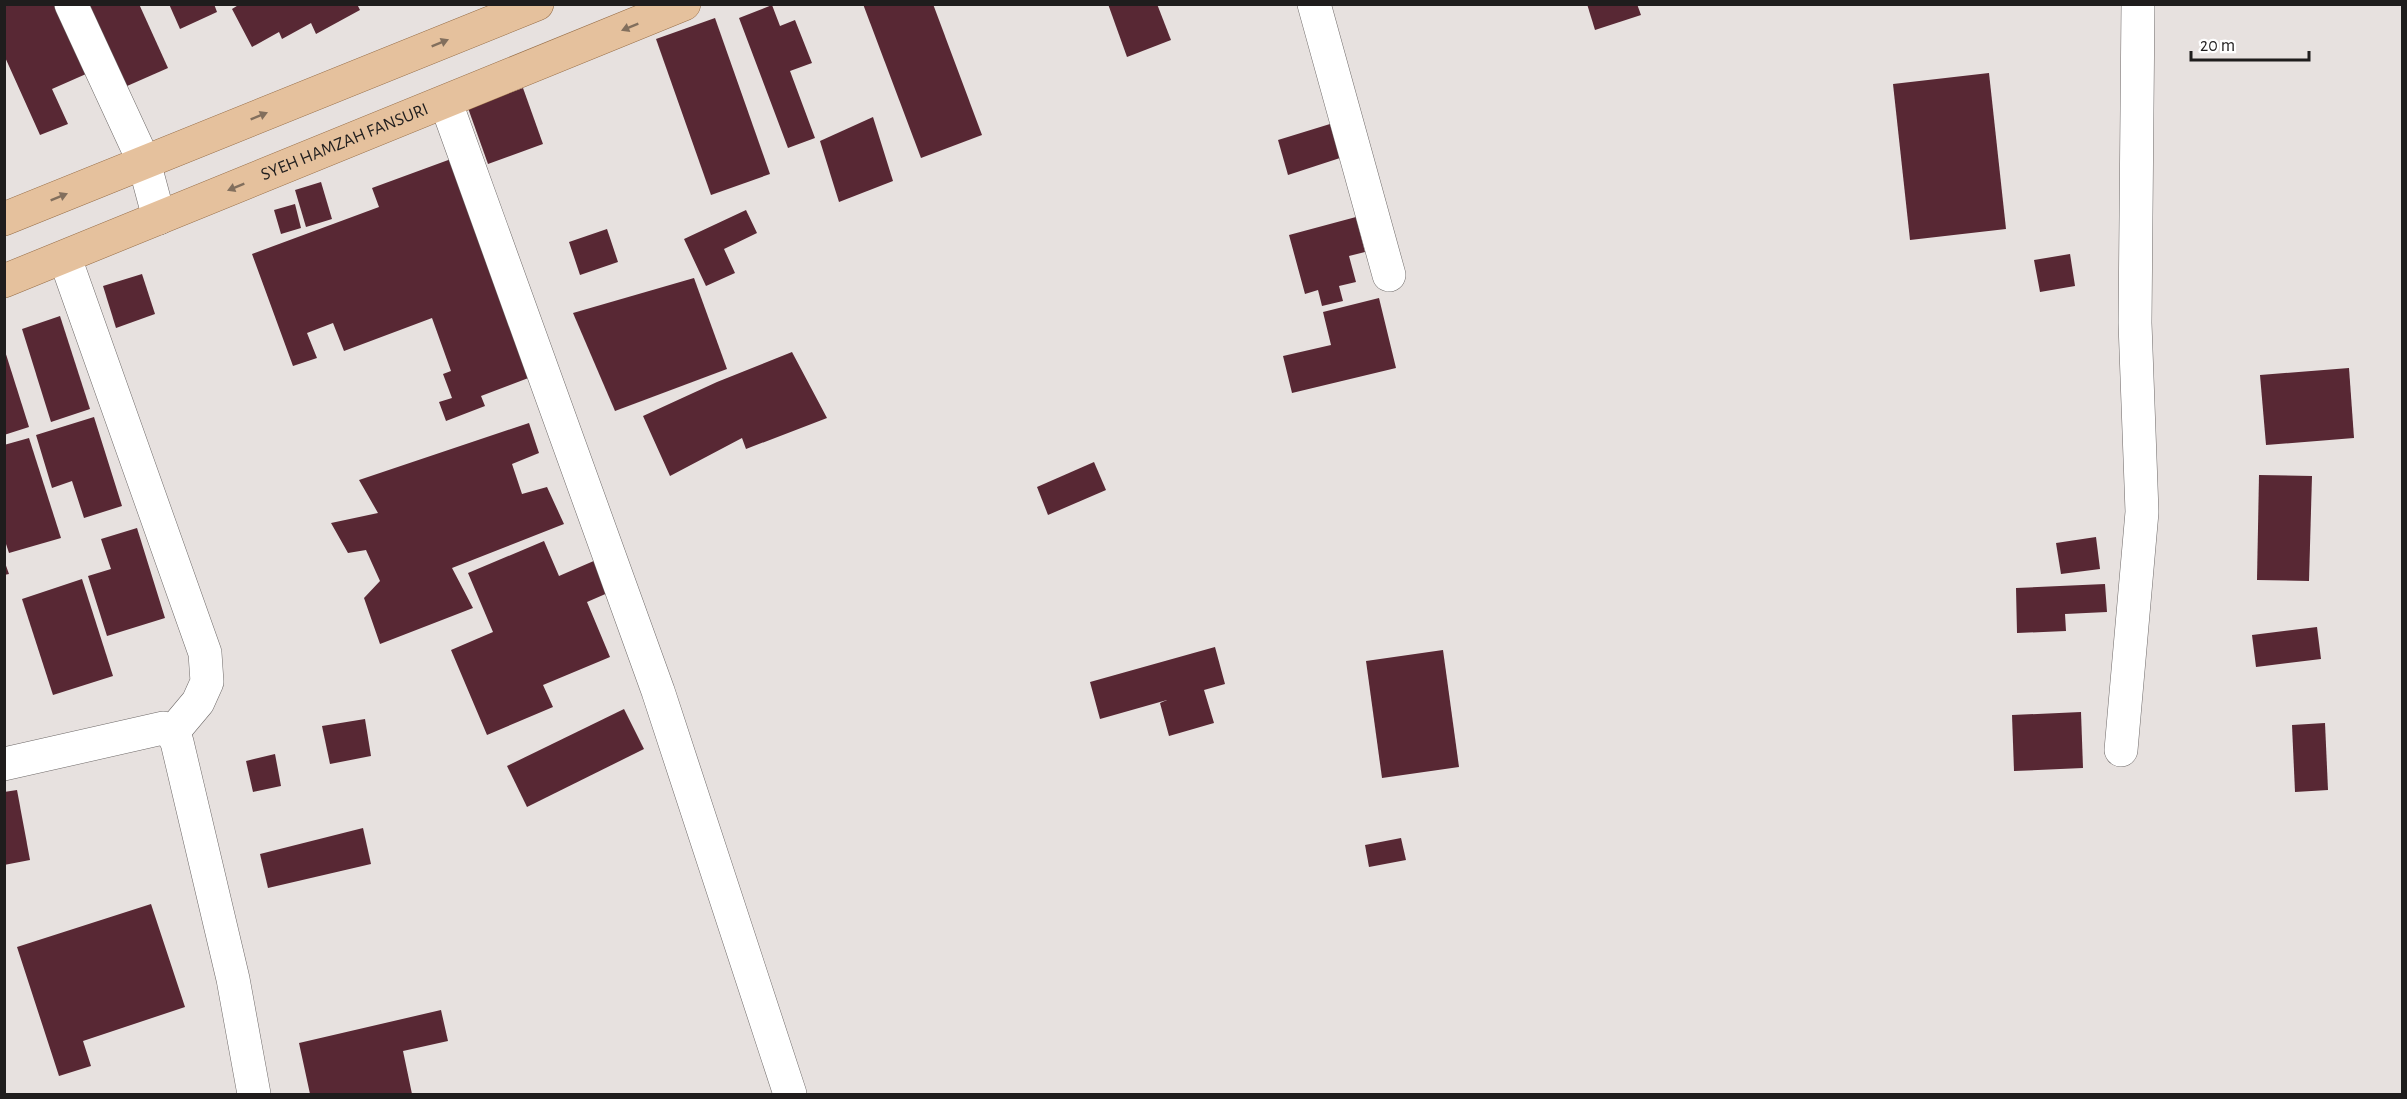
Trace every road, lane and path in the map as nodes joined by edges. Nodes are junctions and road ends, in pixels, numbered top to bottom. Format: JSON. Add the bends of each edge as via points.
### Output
{"nodes":[{"id":1,"x":71,"y":4,"type":"edge"},
{"id":2,"x":537,"y":4,"type":"edge"},
{"id":3,"x":684,"y":4,"type":"edge"},
{"id":4,"x":1314,"y":4,"type":"edge"},
{"id":5,"x":2138,"y":4,"type":"edge"},
{"id":6,"x":446,"y":103,"type":"junction"},
{"id":7,"x":144,"y":162,"type":"junction"},
{"id":8,"x":159,"y":218,"type":"junction"},
{"id":9,"x":4,"y":219,"type":"edge"},
{"id":10,"x":65,"y":258,"type":"junction"},
{"id":11,"x":1389,"y":275,"type":"dead end"},
{"id":12,"x":4,"y":281,"type":"edge"},
{"id":13,"x":172,"y":733,"type":"junction"},
{"id":14,"x":2121,"y":750,"type":"dead end"},
{"id":15,"x":4,"y":764,"type":"edge"},
{"id":16,"x":254,"y":1095,"type":"edge"},
{"id":17,"x":790,"y":1095,"type":"edge"}],
"edges":[{"from":1,"to":7,"type":"street"},
{"from":7,"to":2,"type":"main road","one_way":true},
{"from":3,"to":6,"type":"main road","name":"SYEH HAMZAH FANSURI","one_way":true},
{"from":4,"to":11,"type":"street"},
{"from":5,"to":14,"type":"street","via":[[2135,323],[2142,512]]},
{"from":6,"to":8,"type":"main road","name":"SYEH HAMZAH FANSURI","one_way":true},
{"from":6,"to":17,"type":"street","via":[[658,691]]},
{"from":7,"to":8,"type":"street"},
{"from":9,"to":7,"type":"main road","one_way":true},
{"from":8,"to":10,"type":"main road","name":"SYEH HAMZAH FANSURI"},
{"from":10,"to":12,"type":"main road","name":"SYEH HAMZAH FANSURI"},
{"from":10,"to":13,"type":"street","via":[[205,653],[207,682],[198,702]]},
{"from":13,"to":15,"type":"street","via":[[163,728]]},
{"from":13,"to":16,"type":"street","via":[[233,979]]}]}
